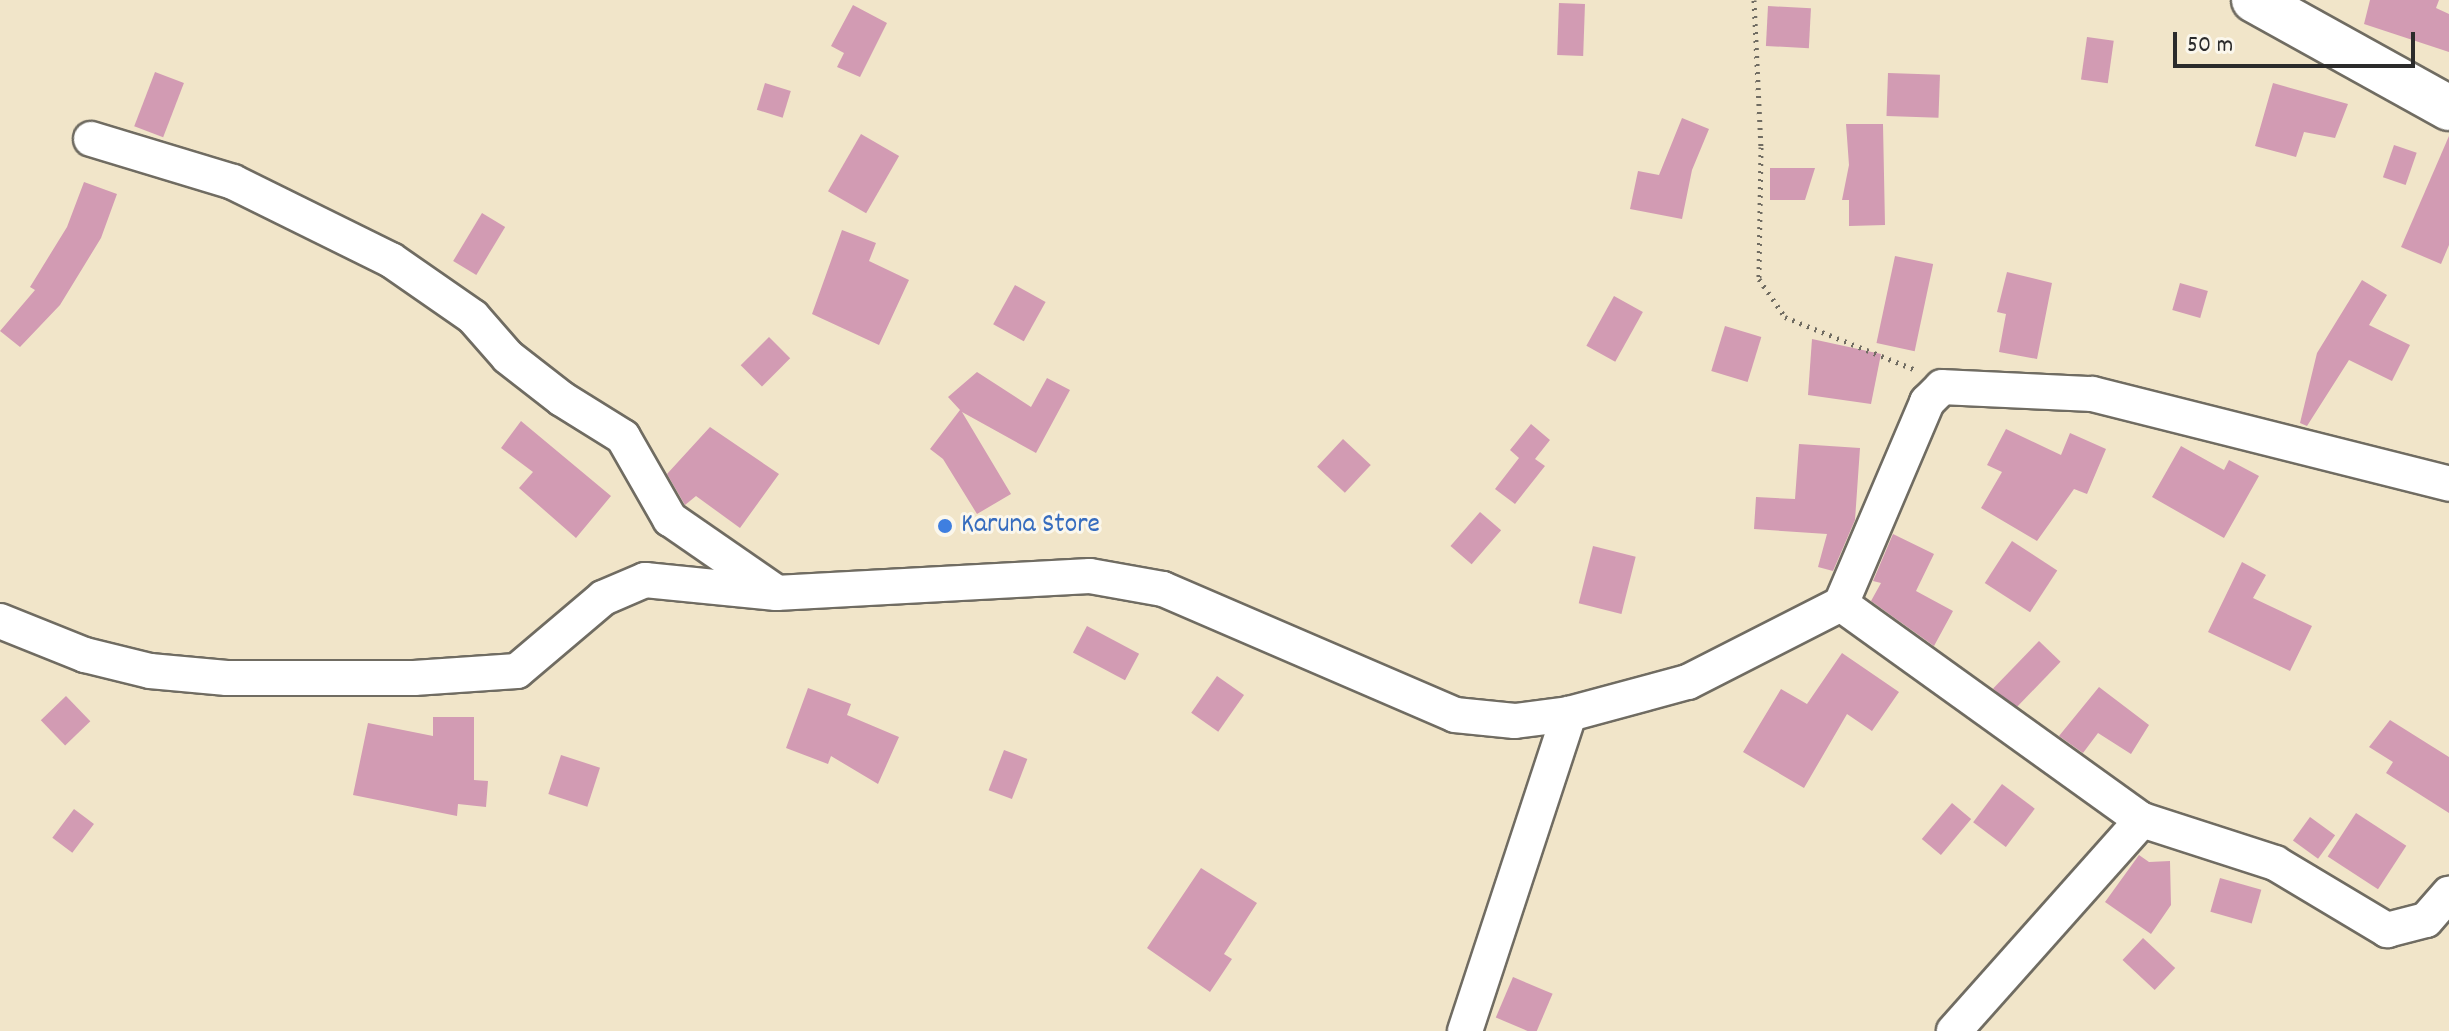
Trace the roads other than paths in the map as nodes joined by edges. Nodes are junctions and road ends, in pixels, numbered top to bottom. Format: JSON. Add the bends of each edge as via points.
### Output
{"nodes":[{"id":1,"x":2254,"y":0,"type":"edge"},
{"id":2,"x":2449,"y":108,"type":"edge"},
{"id":3,"x":91,"y":139,"type":"dead end"},
{"id":4,"x":2449,"y":484,"type":"edge"},
{"id":5,"x":776,"y":593,"type":"junction"},
{"id":6,"x":1841,"y":604,"type":"junction"},
{"id":7,"x":0,"y":621,"type":"edge"},
{"id":8,"x":1569,"y":714,"type":"junction"},
{"id":9,"x":2142,"y":820,"type":"junction"},
{"id":10,"x":2449,"y":894,"type":"edge"},
{"id":11,"x":1465,"y":1031,"type":"edge"},
{"id":12,"x":1954,"y":1031,"type":"edge"}],
"edges":[{"from":1,"to":2,"type":"main road"},
{"from":3,"to":5,"type":"street","via":[[233,182],[391,260],[473,317],[508,357],[562,399],[623,437],[670,519]]},
{"from":4,"to":6,"type":"street","via":[[2092,394],[1968,384],[1942,387],[1927,402]]},
{"from":5,"to":7,"type":"street","via":[[645,580],[603,598],[517,671],[414,678],[227,678],[150,671],[85,655]]},
{"from":5,"to":8,"type":"street","via":[[1123,578],[1163,589],[1455,715],[1515,721]]},
{"from":6,"to":8,"type":"street","via":[[1688,682]]},
{"from":6,"to":9,"type":"street"},
{"from":8,"to":11,"type":"street"},
{"from":9,"to":10,"type":"street","via":[[2275,863],[2387,930],[2426,920]]},
{"from":9,"to":12,"type":"street"}]}
